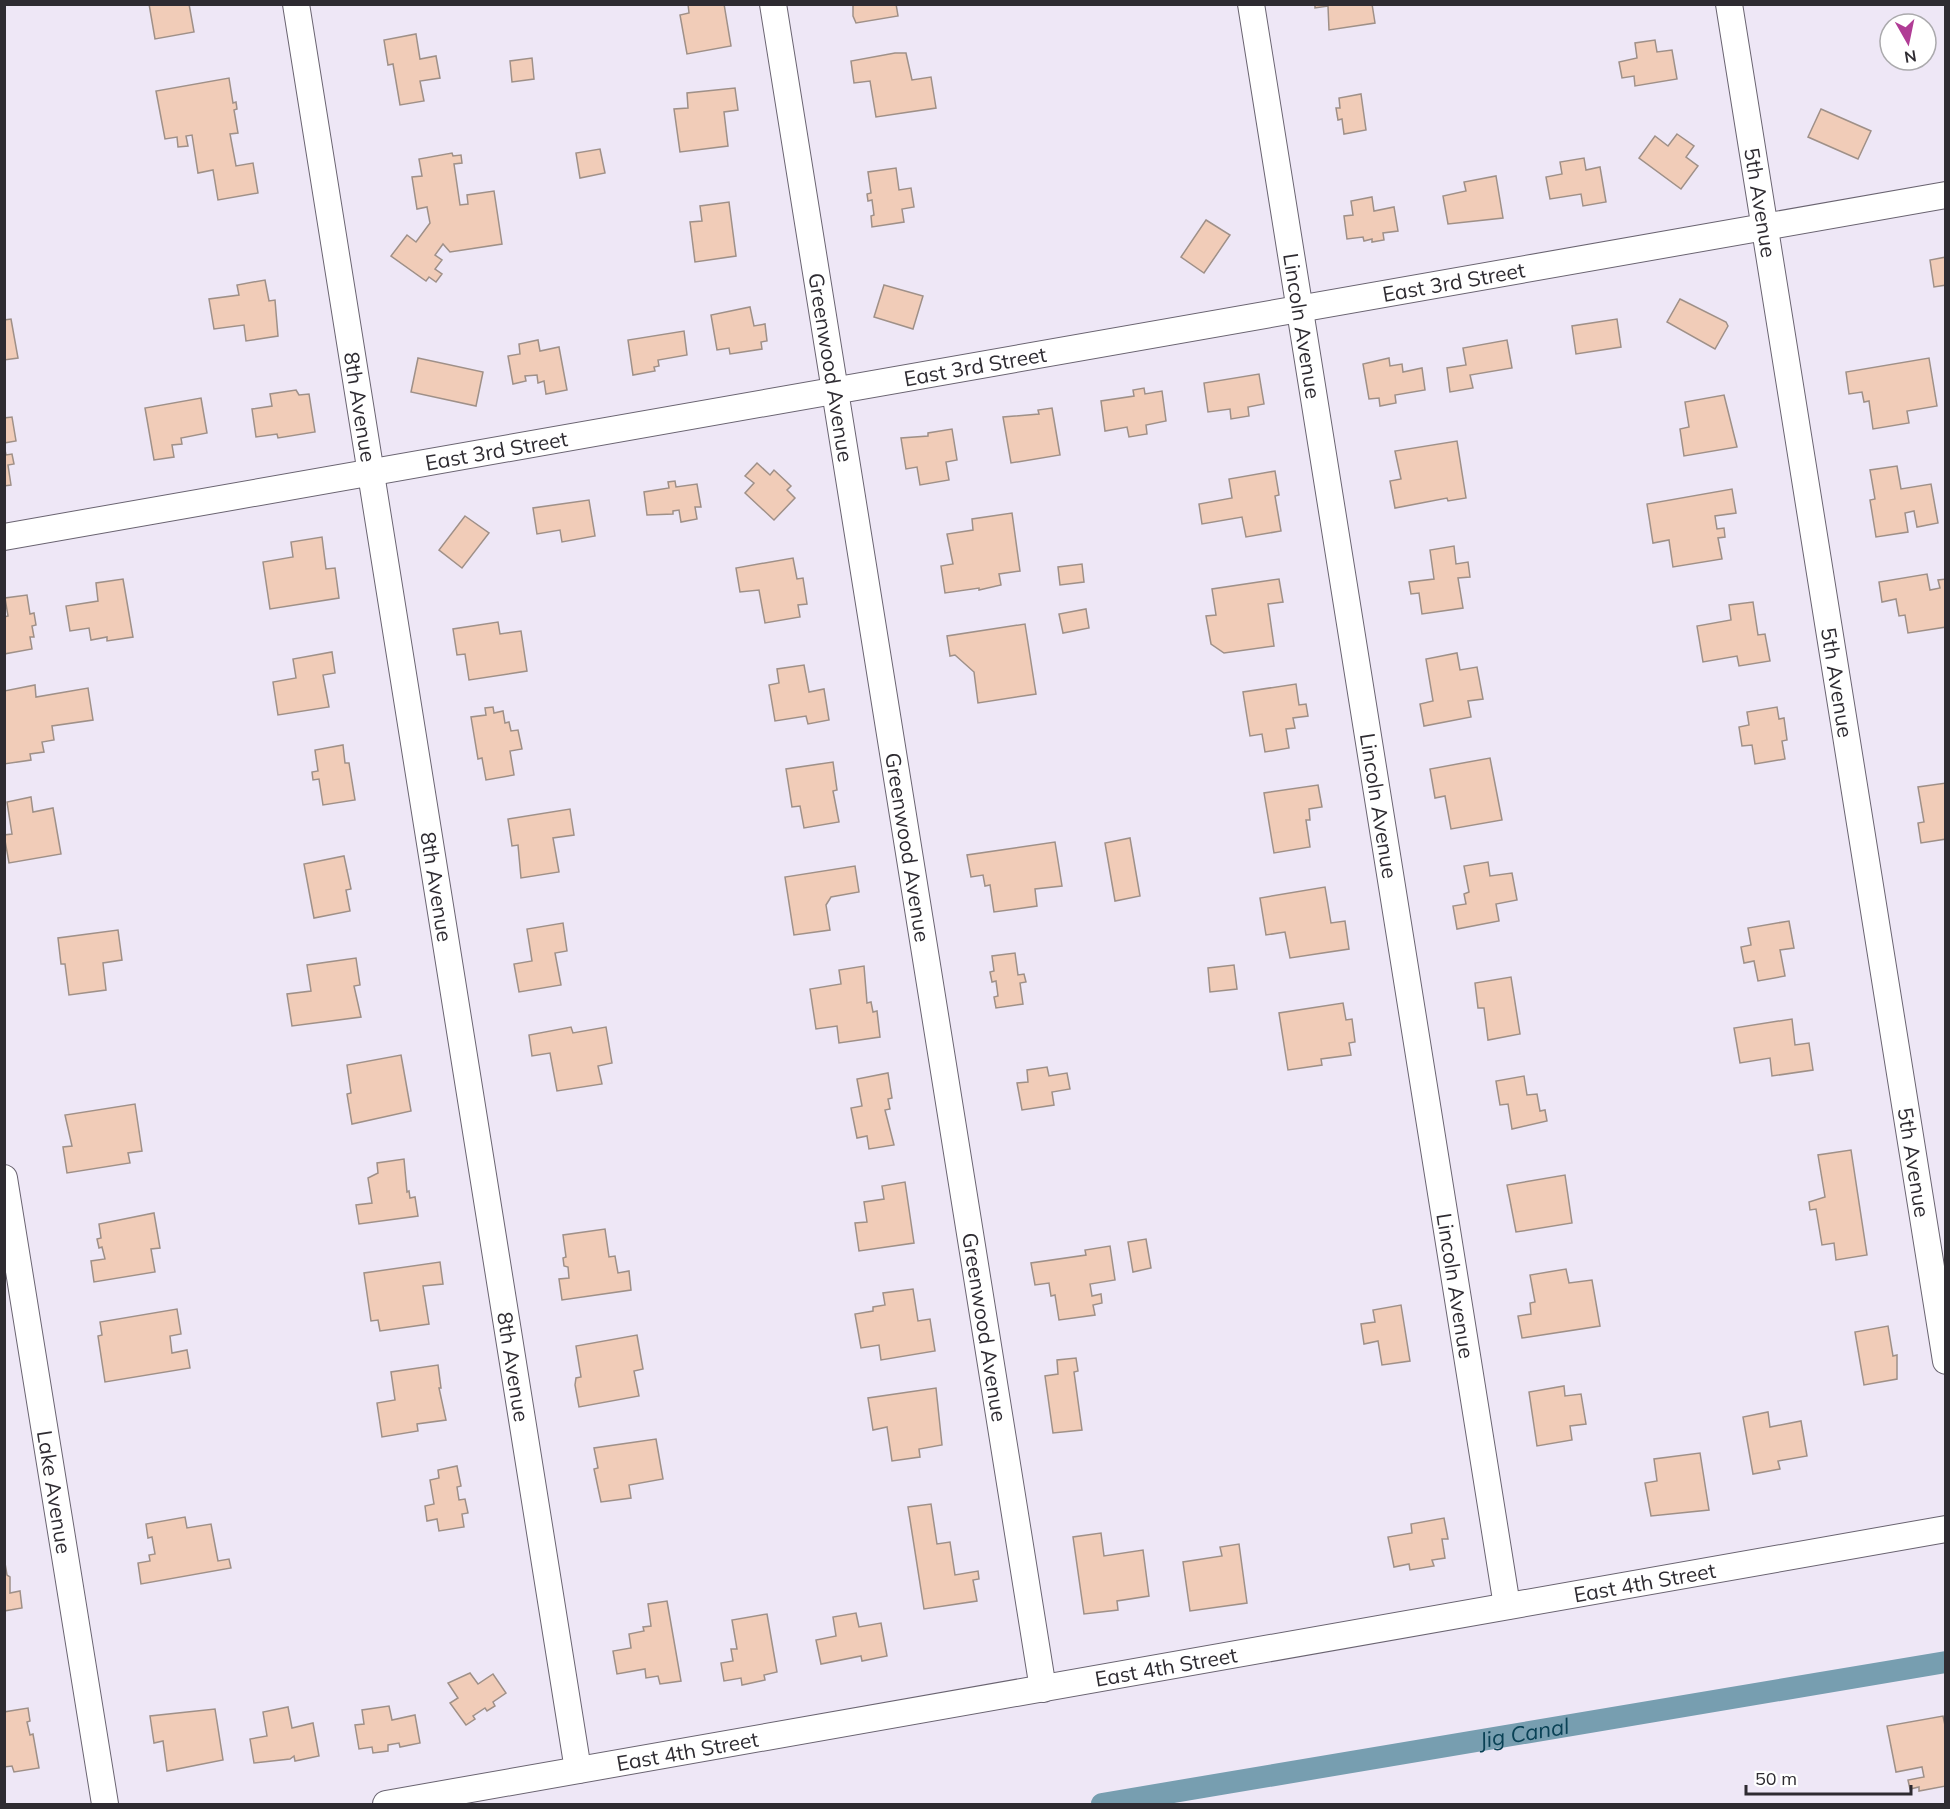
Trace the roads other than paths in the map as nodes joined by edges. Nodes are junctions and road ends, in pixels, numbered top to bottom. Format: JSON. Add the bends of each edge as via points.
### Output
{"nodes":[{"id":1,"x":296,"y":4,"type":"edge"},
{"id":2,"x":773,"y":4,"type":"edge"},
{"id":3,"x":1251,"y":4,"type":"edge"},
{"id":4,"x":1729,"y":4,"type":"edge"},
{"id":5,"x":1946,"y":195,"type":"edge"},
{"id":6,"x":1766,"y":227,"type":"junction"},
{"id":7,"x":1301,"y":309,"type":"junction"},
{"id":8,"x":835,"y":391,"type":"junction"},
{"id":9,"x":369,"y":473,"type":"junction"},
{"id":10,"x":4,"y":537,"type":"edge"},
{"id":11,"x":4,"y":1178,"type":"edge"},
{"id":12,"x":1946,"y":1361,"type":"edge"},
{"id":13,"x":1946,"y":1529,"type":"edge"},
{"id":14,"x":1507,"y":1606,"type":"junction"},
{"id":15,"x":1043,"y":1689,"type":"junction"},
{"id":16,"x":578,"y":1770,"type":"junction"},
{"id":17,"x":105,"y":1804,"type":"edge"},
{"id":18,"x":386,"y":1804,"type":"edge"}],
"edges":[{"from":1,"to":9,"type":"street","name":"8th Avenue"},
{"from":2,"to":8,"type":"street","name":"Greenwood Avenue"},
{"from":3,"to":7,"type":"street","name":"Lincoln Avenue"},
{"from":4,"to":6,"type":"street","name":"5th Avenue"},
{"from":5,"to":6,"type":"street","name":"East 3rd Street"},
{"from":6,"to":7,"type":"street","name":"East 3rd Street"},
{"from":6,"to":12,"type":"street","name":"5th Avenue"},
{"from":7,"to":8,"type":"street","name":"East 3rd Street"},
{"from":7,"to":14,"type":"street","name":"Lincoln Avenue"},
{"from":8,"to":9,"type":"street","name":"East 3rd Street"},
{"from":8,"to":15,"type":"street","name":"Greenwood Avenue"},
{"from":9,"to":10,"type":"street","name":"East 3rd Street"},
{"from":9,"to":16,"type":"street","name":"8th Avenue"},
{"from":11,"to":17,"type":"street","name":"Lake Avenue"},
{"from":13,"to":14,"type":"street","name":"East 4th Street"},
{"from":14,"to":15,"type":"street","name":"East 4th Street"},
{"from":15,"to":16,"type":"street","name":"East 4th Street"},
{"from":16,"to":18,"type":"street","name":"East 4th Street"}]}
